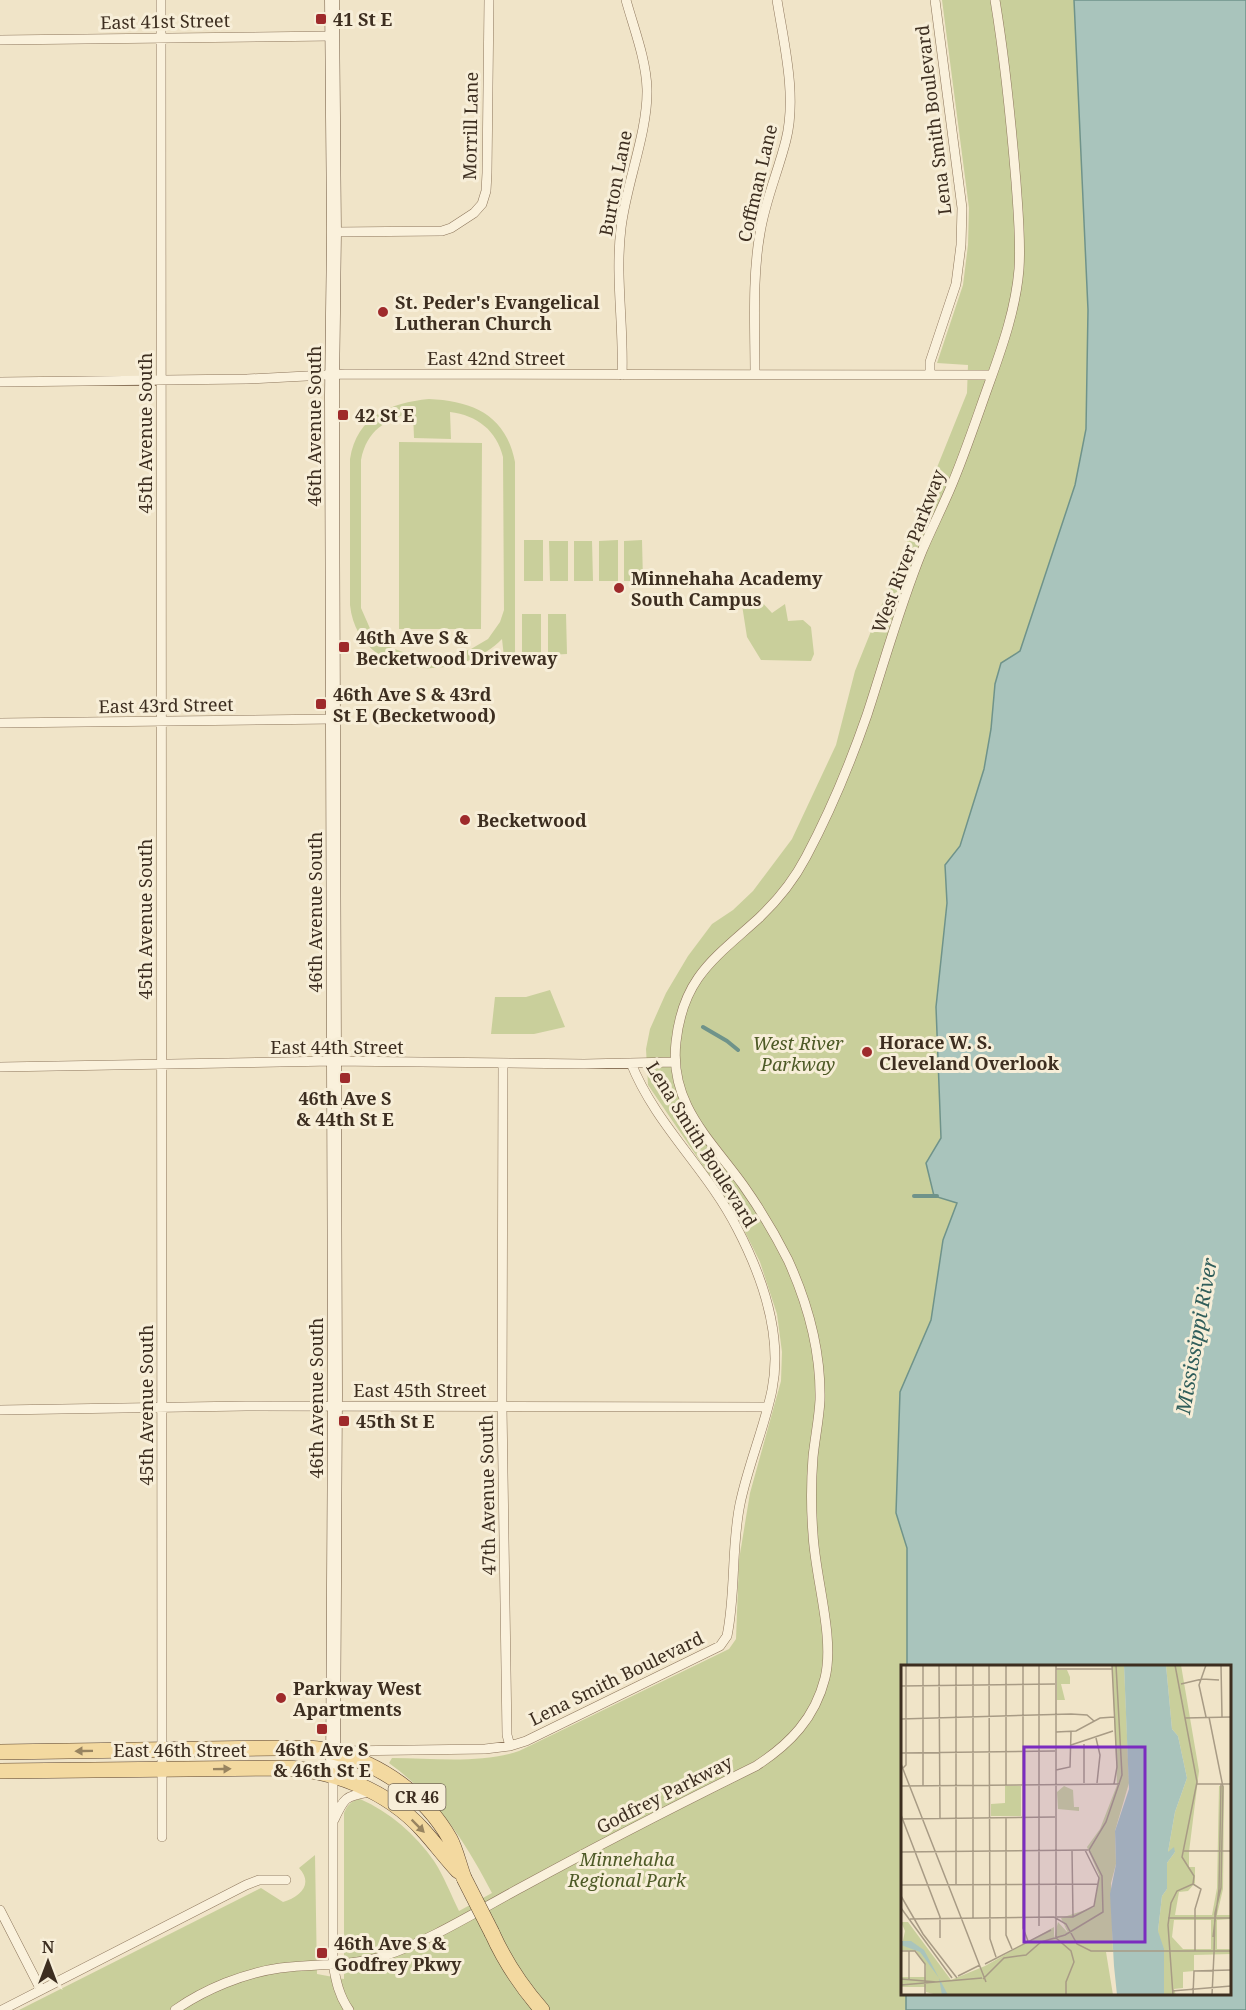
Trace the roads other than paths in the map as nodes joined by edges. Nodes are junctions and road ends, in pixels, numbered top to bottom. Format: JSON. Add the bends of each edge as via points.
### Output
{"nodes":[{"id":1,"x":161,"y":0,"type":"edge"},
{"id":2,"x":332,"y":0,"type":"edge"},
{"id":3,"x":489,"y":0,"type":"edge"},
{"id":4,"x":626,"y":0,"type":"edge"},
{"id":5,"x":777,"y":0,"type":"edge"},
{"id":6,"x":935,"y":0,"type":"edge"},
{"id":7,"x":995,"y":0,"type":"edge"},
{"id":8,"x":332,"y":36,"type":"junction"},
{"id":9,"x":162,"y":38,"type":"junction"},
{"id":10,"x":0,"y":40,"type":"edge"},
{"id":11,"x":334,"y":232,"type":"junction"},
{"id":12,"x":332,"y":374,"type":"junction"},
{"id":13,"x":755,"y":374,"type":"junction"},
{"id":14,"x":622,"y":375,"type":"junction"},
{"id":15,"x":930,"y":375,"type":"junction"},
{"id":16,"x":992,"y":375,"type":"junction"},
{"id":17,"x":162,"y":380,"type":"junction"},
{"id":18,"x":0,"y":382,"type":"edge"},
{"id":19,"x":333,"y":719,"type":"junction"},
{"id":20,"x":162,"y":721,"type":"junction"},
{"id":21,"x":0,"y":723,"type":"edge"},
{"id":22,"x":333,"y":1061,"type":"junction"},
{"id":23,"x":675,"y":1062,"type":"junction"},
{"id":24,"x":503,"y":1063,"type":"junction"},
{"id":25,"x":632,"y":1063,"type":"junction"},
{"id":26,"x":161,"y":1064,"type":"junction"},
{"id":27,"x":0,"y":1067,"type":"edge"},
{"id":28,"x":334,"y":1406,"type":"junction"},
{"id":29,"x":502,"y":1407,"type":"junction"},
{"id":30,"x":767,"y":1407,"type":"junction"},
{"id":31,"x":163,"y":1408,"type":"junction"},
{"id":32,"x":0,"y":1410,"type":"edge"},
{"id":33,"x":796,"y":1735,"type":"joint"},
{"id":34,"x":510,"y":1746,"type":"junction"},
{"id":35,"x":163,"y":1750,"type":"junction"},
{"id":36,"x":0,"y":1752,"type":"edge"},
{"id":37,"x":333,"y":1752,"type":"junction"},
{"id":38,"x":163,"y":1770,"type":"junction"},
{"id":39,"x":0,"y":1771,"type":"edge"},
{"id":40,"x":333,"y":1775,"type":"junction"},
{"id":41,"x":372,"y":1791,"type":"junction"},
{"id":42,"x":332,"y":1825,"type":"junction"},
{"id":43,"x":162,"y":1837,"type":"dead end"},
{"id":44,"x":464,"y":1878,"type":"junction"},
{"id":45,"x":286,"y":1880,"type":"dead end"},
{"id":46,"x":0,"y":1910,"type":"edge"},
{"id":47,"x":333,"y":1964,"type":"junction"},
{"id":48,"x":41,"y":1990,"type":"junction"},
{"id":49,"x":2,"y":2010,"type":"edge"},
{"id":50,"x":175,"y":2010,"type":"edge"},
{"id":51,"x":349,"y":2010,"type":"edge"},
{"id":52,"x":542,"y":2010,"type":"edge"}],
"edges":[{"from":1,"to":9,"type":"street","name":"45th Avenue South"},
{"from":2,"to":8,"type":"street","name":"46th Avenue South"},
{"from":3,"to":11,"type":"street","name":"Morrill Lane","via":[[487,173],[482,204],[462,222],[441,231]]},
{"from":4,"to":14,"type":"street","name":"Burton Lane","via":[[645,67],[647,90],[621,229]]},
{"from":5,"to":13,"type":"street","name":"Coffman Lane","via":[[789,78],[789,108],[786,139],[759,234]]},
{"from":6,"to":15,"type":"street","name":"Lena Smith Boulevard","via":[[962,208],[956,284],[930,362]]},
{"from":7,"to":16,"type":"street","name":"West River Parkway","via":[[1012,133],[1019,268],[1012,310]]},
{"from":8,"to":9,"type":"street","name":"East 41st Street"},
{"from":8,"to":11,"type":"street","name":"46th Avenue South"},
{"from":9,"to":10,"type":"street","name":"East 41st Street"},
{"from":9,"to":17,"type":"street","name":"45th Avenue South"},
{"from":11,"to":12,"type":"street","name":"46th Avenue South"},
{"from":12,"to":14,"type":"street","name":"East 42nd Street"},
{"from":12,"to":17,"type":"street","name":"East 42nd Street"},
{"from":12,"to":19,"type":"street","name":"46th Avenue South"},
{"from":13,"to":14,"type":"street","name":"East 42nd Street"},
{"from":13,"to":15,"type":"street","name":"East 42nd Street"},
{"from":15,"to":16,"type":"street","name":"East 42nd Street"},
{"from":16,"to":23,"type":"street","name":"West River Parkway","via":[[902,603],[849,766],[826,816],[796,875],[776,900],[707,964],[696,980],[679,1020]]},
{"from":17,"to":18,"type":"street","name":"East 42nd Street"},
{"from":17,"to":20,"type":"street","name":"45th Avenue South"},
{"from":19,"to":20,"type":"street","name":"East 43rd Street"},
{"from":19,"to":22,"type":"street","name":"46th Avenue South"},
{"from":20,"to":21,"type":"street","name":"East 43rd Street"},
{"from":20,"to":26,"type":"street","name":"45th Avenue South"},
{"from":22,"to":24,"type":"street","name":"East 44th Street"},
{"from":22,"to":26,"type":"street","name":"East 44th Street"},
{"from":22,"to":28,"type":"street","name":"46th Avenue South"},
{"from":23,"to":25,"type":"street","name":"East 44th Street"},
{"from":23,"to":33,"type":"street","name":"West River Parkway","via":[[688,1110],[766,1219],[788,1260],[804,1300],[818,1360],[820,1395],[812,1529],[828,1641],[827,1671],[813,1712]]},
{"from":24,"to":25,"type":"street","name":"East 44th Street"},
{"from":24,"to":29,"type":"street","name":"47th Avenue South"},
{"from":25,"to":30,"type":"street","name":"Lena Smith Boulevard","via":[[657,1110],[736,1226],[761,1284],[775,1343]]},
{"from":26,"to":27,"type":"street","name":"East 44th Street"},
{"from":26,"to":31,"type":"street","name":"45th Avenue South"},
{"from":28,"to":29,"type":"street","name":"East 45th Street"},
{"from":28,"to":31,"type":"street","name":"East 45th Street"},
{"from":28,"to":37,"type":"street","name":"46th Avenue South"},
{"from":29,"to":30,"type":"street","name":"East 45th Street"},
{"from":29,"to":34,"type":"street","name":"47th Avenue South"},
{"from":30,"to":34,"type":"street","name":"Lena Smith Boulevard","via":[[740,1504],[733,1548],[730,1624],[720,1646]]},
{"from":31,"to":32,"type":"street","name":"East 45th Street"},
{"from":31,"to":35,"type":"street","name":"45th Avenue South"},
{"from":33,"to":47,"type":"street","name":"Godfrey Parkway","via":[[756,1766],[431,1935],[383,1956]]},
{"from":34,"to":37,"type":"street","name":"East 46th Street"},
{"from":35,"to":36,"type":"main road","name":"East 46th Street","number":"CR 46","one_way":true},
{"from":35,"to":37,"type":"main road","name":"East 46th Street","number":"CR 46","via":[[288,1748]]},
{"from":35,"to":38,"type":"street","name":"45th Avenue South"},
{"from":37,"to":40,"type":"street","name":"46th Avenue South"},
{"from":37,"to":44,"type":"main road","name":"East 46th Street","number":"CR 46","via":[[378,1769],[419,1799],[451,1841]]},
{"from":38,"to":39,"type":"main road","name":"East 46th Street","number":"CR 46"},
{"from":38,"to":40,"type":"main road","name":"East 46th Street","number":"CR 46","one_way":true,"via":[[284,1768]]},
{"from":38,"to":43,"type":"street","name":"45th Avenue South"},
{"from":40,"to":41,"type":"main road","name":"East 46th Street","number":"CR 46"},
{"from":40,"to":42,"type":"street","name":"46th Avenue South"},
{"from":41,"to":42,"type":"street","name":"46th Avenue South","via":[[347,1797]]},
{"from":41,"to":44,"type":"main road","name":"East 46th Street","number":"CR 46","one_way":true,"via":[[421,1828]]},
{"from":42,"to":47,"type":"street","name":"46th Avenue South"},
{"from":44,"to":52,"type":"main road","name":"East 46th Street","number":"CR 46","bridge":true,"via":[[504,1960]]},
{"from":45,"to":48,"type":"street","via":[[259,1880],[246,1885]]},
{"from":46,"to":48,"type":"street"},
{"from":47,"to":50,"type":"street","name":"Godfrey Parkway","via":[[258,1972],[213,1988]]},
{"from":47,"to":51,"type":"street","name":"46th Avenue South","via":[[342,2000]]},
{"from":48,"to":49,"type":"street"}]}
